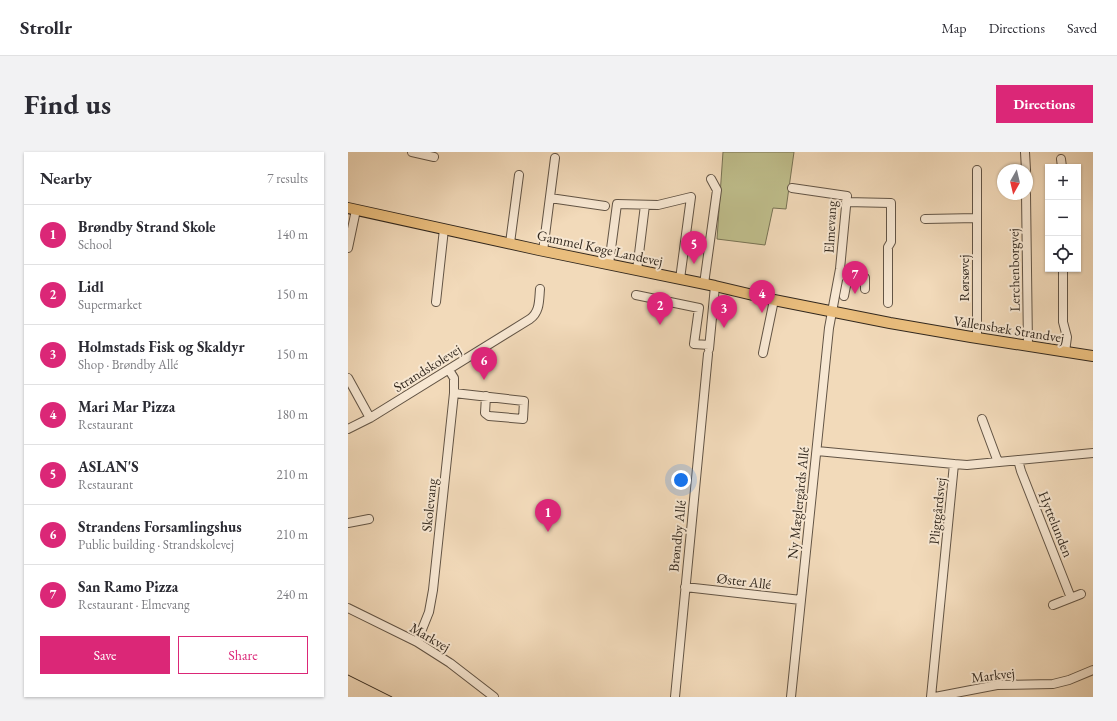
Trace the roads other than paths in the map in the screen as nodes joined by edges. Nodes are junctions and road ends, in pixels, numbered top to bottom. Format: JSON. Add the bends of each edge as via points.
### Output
{"nodes":[{"id":1,"x":412,"y":152,"type":"edge"},
{"id":2,"x":1025,"y":152,"type":"edge"},
{"id":3,"x":434,"y":157,"type":"dead end"},
{"id":4,"x":556,"y":158,"type":"dead end"},
{"id":5,"x":1026,"y":164,"type":"edge"},
{"id":6,"x":977,"y":170,"type":"dead end"},
{"id":7,"x":519,"y":175,"type":"dead end"},
{"id":8,"x":711,"y":179,"type":"dead end"},
{"id":9,"x":792,"y":188,"type":"dead end"},
{"id":10,"x":550,"y":198,"type":"junction"},
{"id":11,"x":1026,"y":200,"type":"edge"},
{"id":12,"x":846,"y":202,"type":"junction"},
{"id":13,"x":644,"y":205,"type":"junction"},
{"id":14,"x":605,"y":206,"type":"dead end"},
{"id":15,"x":352,"y":209,"type":"edge"},
{"id":16,"x":976,"y":218,"type":"junction"},
{"id":17,"x":925,"y":219,"type":"dead end"},
{"id":18,"x":444,"y":229,"type":"junction"},
{"id":19,"x":510,"y":243,"type":"junction"},
{"id":20,"x":348,"y":248,"type":"edge"},
{"id":21,"x":543,"y":250,"type":"junction"},
{"id":22,"x":609,"y":264,"type":"junction"},
{"id":23,"x":637,"y":270,"type":"junction"},
{"id":24,"x":1063,"y":272,"type":"edge"},
{"id":25,"x":843,"y":276,"type":"junction"},
{"id":26,"x":680,"y":279,"type":"junction"},
{"id":27,"x":704,"y":284,"type":"junction"},
{"id":28,"x":715,"y":286,"type":"junction"},
{"id":29,"x":540,"y":289,"type":"dead end"},
{"id":30,"x":865,"y":289,"type":"dead end"},
{"id":31,"x":636,"y":295,"type":"dead end"},
{"id":32,"x":844,"y":296,"type":"dead end"},
{"id":33,"x":774,"y":300,"type":"junction"},
{"id":34,"x":436,"y":302,"type":"dead end"},
{"id":35,"x":888,"y":303,"type":"dead end"},
{"id":36,"x":832,"y":312,"type":"junction"},
{"id":37,"x":920,"y":329,"type":"joint"},
{"id":38,"x":977,"y":338,"type":"junction"},
{"id":39,"x":1028,"y":346,"type":"junction"},
{"id":40,"x":709,"y":350,"type":"junction"},
{"id":41,"x":1065,"y":352,"type":"junction"},
{"id":42,"x":763,"y":353,"type":"dead end"},
{"id":43,"x":1093,"y":356,"type":"edge"},
{"id":44,"x":449,"y":370,"type":"junction"},
{"id":45,"x":348,"y":378,"type":"edge"},
{"id":46,"x":454,"y":393,"type":"junction"},
{"id":47,"x":486,"y":396,"type":"junction"},
{"id":48,"x":370,"y":418,"type":"junction"},
{"id":49,"x":982,"y":419,"type":"dead end"},
{"id":50,"x":348,"y":429,"type":"edge"},
{"id":51,"x":817,"y":451,"type":"junction"},
{"id":52,"x":1093,"y":453,"type":"edge"},
{"id":53,"x":1018,"y":460,"type":"junction"},
{"id":54,"x":998,"y":462,"type":"junction"},
{"id":55,"x":954,"y":464,"type":"junction"},
{"id":56,"x":369,"y":520,"type":"dead end"},
{"id":57,"x":348,"y":523,"type":"edge"},
{"id":58,"x":685,"y":587,"type":"junction"},
{"id":59,"x":1081,"y":594,"type":"dead end"},
{"id":60,"x":1071,"y":598,"type":"junction"},
{"id":61,"x":801,"y":600,"type":"junction"},
{"id":62,"x":1053,"y":605,"type":"dead end"},
{"id":63,"x":348,"y":608,"type":"edge"},
{"id":64,"x":416,"y":642,"type":"junction"},
{"id":65,"x":1093,"y":670,"type":"edge"},
{"id":66,"x":494,"y":697,"type":"edge"},
{"id":67,"x":675,"y":697,"type":"edge"},
{"id":68,"x":791,"y":697,"type":"edge"},
{"id":69,"x":931,"y":697,"type":"edge"},
{"id":70,"x":936,"y":697,"type":"edge"}],
"edges":[{"from":1,"to":3,"type":"street"},
{"from":2,"to":5,"type":"street"},
{"from":4,"to":10,"type":"street"},
{"from":6,"to":16,"type":"street","name":"Rørsøvej"},
{"from":7,"to":19,"type":"street"},
{"from":8,"to":27,"type":"street","via":[[717,190]]},
{"from":9,"to":12,"type":"street","name":"Elmevang","via":[[846,196]]},
{"from":10,"to":14,"type":"street"},
{"from":10,"to":21,"type":"street"},
{"from":11,"to":39,"type":"street","name":"Lerchenborgvej"},
{"from":12,"to":25,"type":"street","name":"Elmevang"},
{"from":12,"to":35,"type":"street","via":[[891,203]]},
{"from":13,"to":22,"type":"street","via":[[618,204]]},
{"from":13,"to":23,"type":"street"},
{"from":13,"to":26,"type":"street","via":[[658,206],[691,197]]},
{"from":15,"to":18,"type":"main road","name":"Gammel Køge Landevej"},
{"from":15,"to":20,"type":"street"},
{"from":16,"to":17,"type":"street"},
{"from":16,"to":38,"type":"street","name":"Rørsøvej"},
{"from":18,"to":19,"type":"main road","name":"Gammel Køge Landevej"},
{"from":18,"to":34,"type":"street"},
{"from":19,"to":21,"type":"main road","name":"Gammel Køge Landevej"},
{"from":21,"to":22,"type":"main road","name":"Gammel Køge Landevej"},
{"from":22,"to":23,"type":"main road","name":"Gammel Køge Landevej"},
{"from":23,"to":26,"type":"main road","name":"Gammel Køge Landevej"},
{"from":24,"to":41,"type":"street","via":[[1063,322],[1067,337]]},
{"from":25,"to":30,"type":"street","via":[[865,278]]},
{"from":25,"to":32,"type":"street"},
{"from":25,"to":36,"type":"street","name":"Elmevang"},
{"from":26,"to":27,"type":"main road","name":"Gammel Køge Landevej"},
{"from":27,"to":28,"type":"main road","name":"Gammel Køge Landevej"},
{"from":28,"to":33,"type":"main road","name":"Gammel Køge Landevej"},
{"from":28,"to":40,"type":"street","name":"Brøndby Allé"},
{"from":29,"to":44,"type":"street","name":"Strandskolevej","via":[[535,316]]},
{"from":31,"to":40,"type":"street","via":[[699,308],[694,344]]},
{"from":33,"to":36,"type":"main road","name":"Gammel Køge Landevej"},
{"from":33,"to":42,"type":"street"},
{"from":36,"to":37,"type":"main road","name":"Gammel Køge Landevej"},
{"from":36,"to":51,"type":"street","name":"Ny Mæglergårds Allé"},
{"from":37,"to":38,"type":"main road","name":"Vallensbæk Strandvej"},
{"from":38,"to":39,"type":"main road","name":"Vallensbæk Strandvej"},
{"from":39,"to":41,"type":"main road","name":"Vallensbæk Strandvej"},
{"from":40,"to":58,"type":"street","name":"Brøndby Allé"},
{"from":41,"to":43,"type":"main road","name":"Vallensbæk Strandvej"},
{"from":44,"to":46,"type":"street","name":"Skolevang","via":[[454,378]]},
{"from":44,"to":48,"type":"street","name":"Strandskolevej"},
{"from":45,"to":48,"type":"street"},
{"from":46,"to":47,"type":"street"},
{"from":46,"to":64,"type":"street","name":"Skolevang","via":[[433,590],[429,612]]},
{"from":47,"to":47,"type":"street","via":[[485,413],[490,416],[523,420],[524,401]]},
{"from":48,"to":50,"type":"street","name":"Strandskolevej"},
{"from":49,"to":54,"type":"street"},
{"from":51,"to":55,"type":"street","name":"Pligtgårdsvej"},
{"from":51,"to":61,"type":"street","name":"Ny Mæglergårds Allé"},
{"from":52,"to":53,"type":"street"},
{"from":53,"to":54,"type":"street"},
{"from":53,"to":60,"type":"street","name":"Hyttelunden"},
{"from":54,"to":55,"type":"street"},
{"from":55,"to":69,"type":"street","name":"Pligtgårdsvej"},
{"from":56,"to":57,"type":"street"},
{"from":58,"to":61,"type":"street","name":"Øster Allé"},
{"from":58,"to":67,"type":"street","name":"Brøndby Allé"},
{"from":59,"to":60,"type":"street"},
{"from":60,"to":62,"type":"street"},
{"from":61,"to":68,"type":"street","name":"Ny Mæglergårds Allé"},
{"from":63,"to":64,"type":"street","name":"Markvej"},
{"from":64,"to":66,"type":"street","name":"Markvej","via":[[450,663]]},
{"from":65,"to":70,"type":"street","name":"Markvej","via":[[1053,684],[997,685]]}]}
